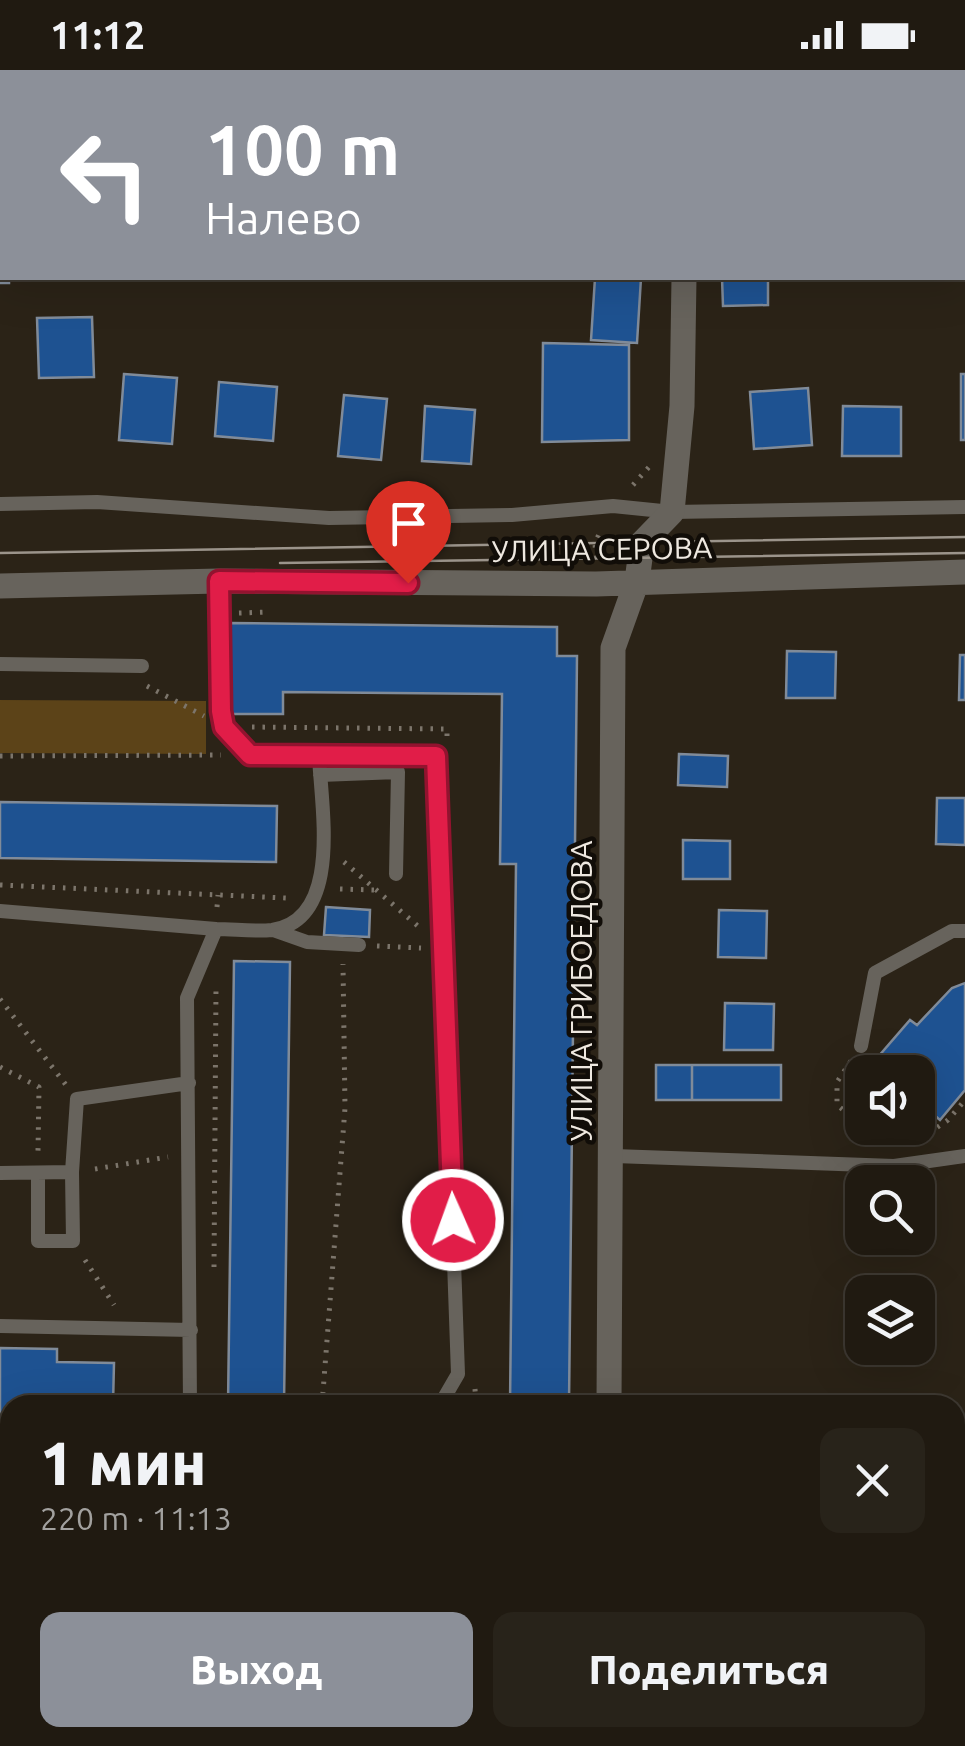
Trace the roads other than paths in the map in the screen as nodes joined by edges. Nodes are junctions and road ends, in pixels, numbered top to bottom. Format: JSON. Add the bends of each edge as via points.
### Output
{"nodes":[{"id":1,"x":684,"y":280,"type":"edge"},
{"id":2,"x":0,"y":504,"type":"edge"},
{"id":3,"x":965,"y":507,"type":"edge"},
{"id":4,"x":672,"y":512,"type":"junction"},
{"id":5,"x":965,"y":572,"type":"edge"},
{"id":6,"x":219,"y":581,"type":"junction"},
{"id":7,"x":638,"y":581,"type":"junction"},
{"id":8,"x":0,"y":586,"type":"edge"},
{"id":9,"x":0,"y":664,"type":"edge"},
{"id":10,"x":142,"y":666,"type":"dead end"},
{"id":11,"x":312,"y":756,"type":"junction"},
{"id":12,"x":320,"y":775,"type":"junction"},
{"id":13,"x":396,"y":874,"type":"dead end"},
{"id":14,"x":0,"y":911,"type":"edge"},
{"id":15,"x":216,"y":929,"type":"junction"},
{"id":16,"x":273,"y":930,"type":"junction"},
{"id":17,"x":965,"y":930,"type":"edge"},
{"id":18,"x":359,"y":945,"type":"dead end"},
{"id":19,"x":860,"y":1046,"type":"road end"},
{"id":20,"x":189,"y":1083,"type":"junction"},
{"id":21,"x":962,"y":1152,"type":"edge"},
{"id":22,"x":614,"y":1156,"type":"junction"},
{"id":23,"x":72,"y":1172,"type":"junction"},
{"id":24,"x":0,"y":1173,"type":"edge"},
{"id":25,"x":38,"y":1174,"type":"junction"},
{"id":26,"x":0,"y":1326,"type":"edge"},
{"id":27,"x":191,"y":1330,"type":"junction"},
{"id":28,"x":190,"y":1395,"type":"edge"},
{"id":29,"x":446,"y":1395,"type":"edge"},
{"id":30,"x":609,"y":1395,"type":"edge"}],
"edges":[{"from":1,"to":4,"type":"street"},
{"from":2,"to":4,"type":"lane","via":[[97,502],[329,518],[614,506]]},
{"from":3,"to":4,"type":"lane"},
{"from":4,"to":7,"type":"street","name":"УЛИЦА ГРИБОЕДОВА","via":[[642,543]]},
{"from":5,"to":7,"type":"street","name":"УЛИЦА СЕРОВА"},
{"from":6,"to":7,"type":"street","name":"УЛИЦА СЕРОВА"},
{"from":6,"to":8,"type":"street","name":"УЛИЦА СЕРОВА"},
{"from":6,"to":11,"type":"lane","via":[[224,727],[250,755]]},
{"from":7,"to":22,"type":"street","name":"УЛИЦА ГРИБОЕДОВА","via":[[613,648]]},
{"from":9,"to":10,"type":"lane"},
{"from":11,"to":12,"type":"lane"},
{"from":11,"to":29,"type":"lane","via":[[436,756],[458,1374]]},
{"from":12,"to":13,"type":"lane","via":[[398,772]]},
{"from":12,"to":16,"type":"lane","via":[[318,894],[305,912]]},
{"from":14,"to":15,"type":"lane"},
{"from":15,"to":16,"type":"lane"},
{"from":15,"to":20,"type":"lane","via":[[187,998]]},
{"from":16,"to":18,"type":"lane","via":[[306,942]]},
{"from":17,"to":19,"type":"lane","via":[[875,973]]},
{"from":20,"to":23,"type":"lane","via":[[77,1100]]},
{"from":20,"to":27,"type":"lane"},
{"from":21,"to":22,"type":"lane","via":[[894,1166]]},
{"from":22,"to":30,"type":"street","name":"УЛИЦА ГРИБОЕДОВА"},
{"from":23,"to":25,"type":"lane"},
{"from":23,"to":25,"type":"lane","via":[[73,1242],[38,1242]]},
{"from":24,"to":25,"type":"lane"},
{"from":26,"to":27,"type":"lane"},
{"from":27,"to":28,"type":"lane"}]}
